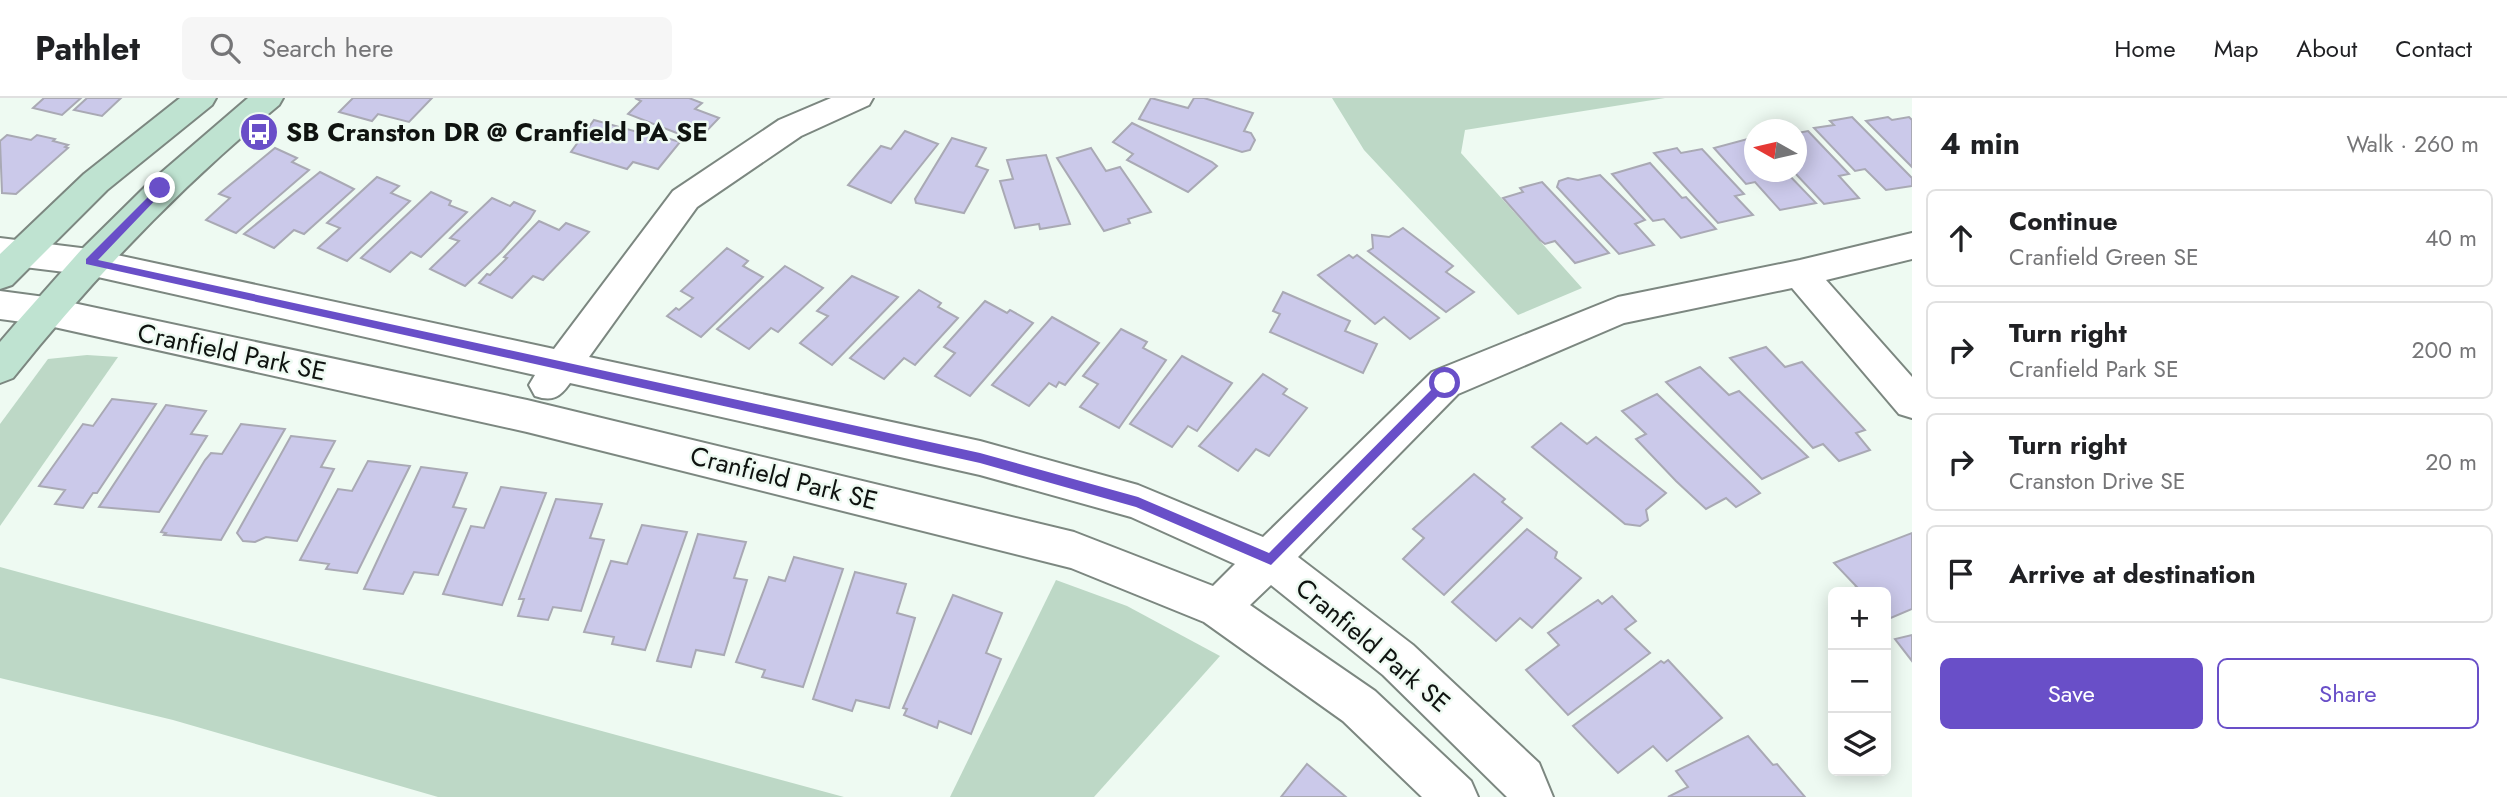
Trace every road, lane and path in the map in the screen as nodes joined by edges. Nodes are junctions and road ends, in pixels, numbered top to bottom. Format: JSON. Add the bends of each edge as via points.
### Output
{"nodes":[{"id":1,"x":201,"y":98,"type":"edge"},
{"id":2,"x":268,"y":98,"type":"edge"},
{"id":3,"x":858,"y":98,"type":"edge"},
{"id":4,"x":1912,"y":246,"type":"edge"},
{"id":5,"x":7,"y":260,"type":"edge"},
{"id":6,"x":89,"y":262,"type":"junction"},
{"id":7,"x":1800,"y":273,"type":"junction"},
{"id":8,"x":0,"y":305,"type":"edge"},
{"id":9,"x":45,"y":311,"type":"junction"},
{"id":10,"x":560,"y":367,"type":"junction"},
{"id":11,"x":0,"y":368,"type":"edge"},
{"id":12,"x":1912,"y":403,"type":"edge"},
{"id":13,"x":527,"y":416,"type":"junction"},
{"id":14,"x":1271,"y":560,"type":"junction"},
{"id":15,"x":1219,"y":608,"type":"junction"},
{"id":16,"x":1455,"y":797,"type":"edge"},
{"id":17,"x":1530,"y":797,"type":"edge"}],
"edges":[{"from":1,"to":5,"type":"street"},
{"from":2,"to":6,"type":"street","via":[[160,188]]},
{"from":3,"to":10,"type":"street","via":[[790,128],[685,199]]},
{"from":4,"to":7,"type":"street"},
{"from":5,"to":6,"type":"street","name":"Cranfield Park SE"},
{"from":6,"to":9,"type":"street"},
{"from":6,"to":10,"type":"street","name":"Cranfield Park SE"},
{"from":7,"to":12,"type":"street"},
{"from":7,"to":14,"type":"street","via":[[1618,312],[1445,383]]},
{"from":8,"to":9,"type":"street","name":"Cranfield Park SE"},
{"from":9,"to":11,"type":"street"},
{"from":9,"to":13,"type":"street","name":"Cranfield Park SE"},
{"from":10,"to":13,"type":"street"},
{"from":10,"to":14,"type":"street","name":"Cranfield Park SE","via":[[980,458],[1138,502]]},
{"from":13,"to":15,"type":"street","name":"Cranfield Park SE","via":[[1074,550]]},
{"from":14,"to":15,"type":"street"},
{"from":14,"to":17,"type":"street","name":"Cranfield Park SE","via":[[1398,660],[1523,779]]},
{"from":15,"to":16,"type":"street","name":"Cranfield Park SE","via":[[1359,706]]}]}
